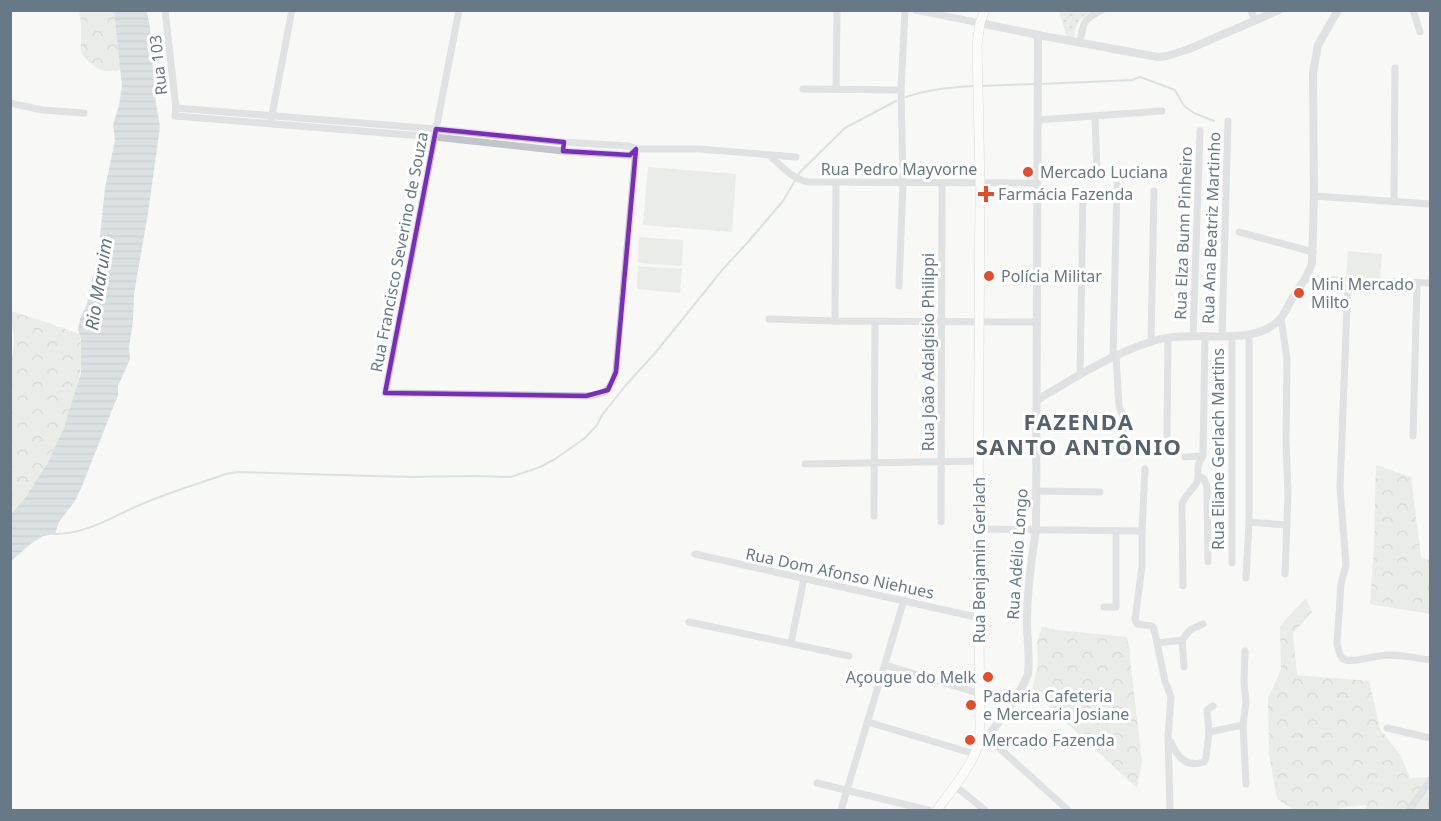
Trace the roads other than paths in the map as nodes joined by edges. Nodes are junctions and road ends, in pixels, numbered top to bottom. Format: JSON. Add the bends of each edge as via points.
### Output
{"nodes":[{"id":1,"x":165,"y":10,"type":"edge"},
{"id":2,"x":292,"y":10,"type":"edge"},
{"id":3,"x":459,"y":10,"type":"edge"},
{"id":4,"x":837,"y":10,"type":"edge"},
{"id":5,"x":905,"y":10,"type":"edge"},
{"id":6,"x":915,"y":10,"type":"edge"},
{"id":7,"x":985,"y":10,"type":"edge"},
{"id":8,"x":1102,"y":10,"type":"edge"},
{"id":9,"x":1251,"y":10,"type":"edge"},
{"id":10,"x":1279,"y":10,"type":"edge"},
{"id":11,"x":1338,"y":10,"type":"edge"},
{"id":12,"x":1413,"y":10,"type":"edge"},
{"id":13,"x":1255,"y":21,"type":"junction"},
{"id":14,"x":980,"y":23,"type":"junction"},
{"id":15,"x":1420,"y":32,"type":"dead end"},
{"id":16,"x":1038,"y":35,"type":"junction"},
{"id":17,"x":1080,"y":43,"type":"junction"},
{"id":18,"x":1395,"y":68,"type":"dead end"},
{"id":19,"x":803,"y":89,"type":"dead end"},
{"id":20,"x":836,"y":89,"type":"junction"},
{"id":21,"x":901,"y":90,"type":"junction"},
{"id":22,"x":10,"y":103,"type":"edge"},
{"id":23,"x":1162,"y":111,"type":"dead end"},
{"id":24,"x":84,"y":113,"type":"dead end"},
{"id":25,"x":1095,"y":116,"type":"junction"},
{"id":26,"x":271,"y":120,"type":"junction"},
{"id":27,"x":1038,"y":120,"type":"junction"},
{"id":28,"x":1228,"y":121,"type":"dead end"},
{"id":29,"x":1200,"y":131,"type":"dead end"},
{"id":30,"x":435,"y":133,"type":"junction"},
{"id":31,"x":636,"y":149,"type":"junction"},
{"id":32,"x":770,"y":156,"type":"junction"},
{"id":33,"x":796,"y":157,"type":"dead end"},
{"id":34,"x":1096,"y":174,"type":"dead end"},
{"id":35,"x":836,"y":182,"type":"junction"},
{"id":36,"x":903,"y":183,"type":"junction"},
{"id":37,"x":942,"y":183,"type":"junction"},
{"id":38,"x":980,"y":183,"type":"junction"},
{"id":39,"x":1038,"y":183,"type":"junction"},
{"id":40,"x":1117,"y":185,"type":"dead end"},
{"id":41,"x":1083,"y":191,"type":"dead end"},
{"id":42,"x":1154,"y":191,"type":"dead end"},
{"id":43,"x":1314,"y":196,"type":"junction"},
{"id":44,"x":1394,"y":201,"type":"junction"},
{"id":45,"x":1431,"y":204,"type":"edge"},
{"id":46,"x":1239,"y":232,"type":"dead end"},
{"id":47,"x":1313,"y":252,"type":"junction"},
{"id":48,"x":1305,"y":279,"type":"junction"},
{"id":49,"x":1348,"y":280,"type":"junction"},
{"id":50,"x":1417,"y":283,"type":"junction"},
{"id":51,"x":1431,"y":283,"type":"edge"},
{"id":52,"x":899,"y":286,"type":"dead end"},
{"id":53,"x":1281,"y":318,"type":"junction"},
{"id":54,"x":769,"y":319,"type":"dead end"},
{"id":55,"x":835,"y":321,"type":"junction"},
{"id":56,"x":874,"y":322,"type":"junction"},
{"id":57,"x":941,"y":322,"type":"junction"},
{"id":58,"x":979,"y":322,"type":"junction"},
{"id":59,"x":1037,"y":322,"type":"junction"},
{"id":60,"x":1249,"y":335,"type":"junction"},
{"id":61,"x":1193,"y":336,"type":"junction"},
{"id":62,"x":1205,"y":336,"type":"junction"},
{"id":63,"x":1222,"y":336,"type":"junction"},
{"id":64,"x":1232,"y":336,"type":"junction"},
{"id":65,"x":1168,"y":338,"type":"junction"},
{"id":66,"x":1151,"y":342,"type":"junction"},
{"id":67,"x":1115,"y":356,"type":"junction"},
{"id":68,"x":1080,"y":375,"type":"junction"},
{"id":69,"x":1037,"y":400,"type":"junction"},
{"id":70,"x":1167,"y":435,"type":"dead end"},
{"id":71,"x":1413,"y":436,"type":"dead end"},
{"id":72,"x":1125,"y":449,"type":"dead end"},
{"id":73,"x":1185,"y":456,"type":"dead end"},
{"id":74,"x":1203,"y":456,"type":"junction"},
{"id":75,"x":979,"y":461,"type":"junction"},
{"id":76,"x":941,"y":462,"type":"junction"},
{"id":77,"x":874,"y":463,"type":"junction"},
{"id":78,"x":805,"y":464,"type":"dead end"},
{"id":79,"x":1145,"y":469,"type":"dead end"},
{"id":80,"x":1198,"y":476,"type":"junction"},
{"id":81,"x":1037,"y":491,"type":"junction"},
{"id":82,"x":1100,"y":492,"type":"dead end"},
{"id":83,"x":874,"y":516,"type":"dead end"},
{"id":84,"x":941,"y":522,"type":"dead end"},
{"id":85,"x":1249,"y":522,"type":"junction"},
{"id":86,"x":1287,"y":525,"type":"junction"},
{"id":87,"x":978,"y":529,"type":"junction"},
{"id":88,"x":1036,"y":530,"type":"junction"},
{"id":89,"x":1116,"y":531,"type":"junction"},
{"id":90,"x":1142,"y":531,"type":"junction"},
{"id":91,"x":695,"y":554,"type":"dead end"},
{"id":92,"x":1208,"y":562,"type":"dead end"},
{"id":93,"x":1232,"y":562,"type":"dead end"},
{"id":94,"x":1285,"y":574,"type":"dead end"},
{"id":95,"x":1246,"y":578,"type":"dead end"},
{"id":96,"x":804,"y":579,"type":"junction"},
{"id":97,"x":1182,"y":586,"type":"dead end"},
{"id":98,"x":904,"y":600,"type":"junction"},
{"id":99,"x":1104,"y":607,"type":"dead end"},
{"id":100,"x":980,"y":618,"type":"junction"},
{"id":101,"x":689,"y":622,"type":"dead end"},
{"id":102,"x":1203,"y":624,"type":"dead end"},
{"id":103,"x":1182,"y":640,"type":"junction"},
{"id":104,"x":1158,"y":643,"type":"junction"},
{"id":105,"x":791,"y":644,"type":"junction"},
{"id":106,"x":1245,"y":651,"type":"dead end"},
{"id":107,"x":849,"y":656,"type":"dead end"},
{"id":108,"x":1431,"y":660,"type":"edge"},
{"id":109,"x":885,"y":665,"type":"junction"},
{"id":110,"x":1184,"y":667,"type":"dead end"},
{"id":111,"x":981,"y":694,"type":"junction"},
{"id":112,"x":1213,"y":706,"type":"dead end"},
{"id":113,"x":868,"y":722,"type":"junction"},
{"id":114,"x":1243,"y":725,"type":"junction"},
{"id":115,"x":1387,"y":728,"type":"dead end"},
{"id":116,"x":1209,"y":732,"type":"junction"},
{"id":117,"x":1168,"y":737,"type":"junction"},
{"id":118,"x":1431,"y":738,"type":"edge"},
{"id":119,"x":982,"y":739,"type":"junction"},
{"id":120,"x":975,"y":754,"type":"junction"},
{"id":121,"x":1431,"y":781,"type":"edge"},
{"id":122,"x":817,"y":783,"type":"dead end"},
{"id":123,"x":1246,"y":784,"type":"dead end"},
{"id":124,"x":954,"y":785,"type":"junction"},
{"id":125,"x":848,"y":790,"type":"junction"},
{"id":126,"x":841,"y":810,"type":"edge"},
{"id":127,"x":928,"y":810,"type":"edge"},
{"id":128,"x":937,"y":810,"type":"edge"},
{"id":129,"x":985,"y":810,"type":"edge"},
{"id":130,"x":1068,"y":810,"type":"edge"},
{"id":131,"x":1170,"y":810,"type":"edge"},
{"id":132,"x":1409,"y":810,"type":"edge"}],
"edges":[{"from":1,"to":26,"type":"street","name":"Rua 103","via":[[176,112]]},
{"from":2,"to":26,"type":"street"},
{"from":3,"to":30,"type":"street","name":"Rua Francisco Severino de Souza"},
{"from":4,"to":20,"type":"street"},
{"from":5,"to":21,"type":"street"},
{"from":6,"to":14,"type":"street"},
{"from":7,"to":14,"type":"main road","name":"Rua Benjamin Gerlach"},
{"from":8,"to":17,"type":"street","via":[[1084,22]]},
{"from":9,"to":13,"type":"street"},
{"from":10,"to":13,"type":"street"},
{"from":11,"to":43,"type":"street","via":[[1318,45],[1314,61]]},
{"from":12,"to":15,"type":"street"},
{"from":13,"to":17,"type":"street","via":[[1167,56]]},
{"from":14,"to":16,"type":"street"},
{"from":14,"to":38,"type":"main road","name":"Rua Benjamin Gerlach"},
{"from":16,"to":17,"type":"street"},
{"from":16,"to":27,"type":"street","name":"Rua Adélio Longo"},
{"from":18,"to":44,"type":"street"},
{"from":19,"to":20,"type":"street"},
{"from":20,"to":21,"type":"street"},
{"from":21,"to":36,"type":"street"},
{"from":22,"to":24,"type":"street"},
{"from":23,"to":25,"type":"street"},
{"from":25,"to":27,"type":"street"},
{"from":25,"to":34,"type":"street"},
{"from":26,"to":30,"type":"street"},
{"from":27,"to":39,"type":"street","name":"Rua Adélio Longo"},
{"from":28,"to":63,"type":"street","name":"Rua Ana Beatriz Martinho"},
{"from":29,"to":61,"type":"street","name":"Rua Elza Bunn Pinheiro"},
{"from":30,"to":31,"type":"street","via":[[564,147]]},
{"from":30,"to":31,"type":"street","name":"Rua Francisco Severino de Souza","via":[[385,393],[598,396],[608,390],[616,372]]},
{"from":31,"to":32,"type":"street","via":[[699,149]]},
{"from":32,"to":33,"type":"street"},
{"from":32,"to":35,"type":"street","name":"Rua Pedro Mayvorne","via":[[802,180]]},
{"from":35,"to":36,"type":"street","name":"Rua Pedro Mayvorne"},
{"from":35,"to":55,"type":"street"},
{"from":36,"to":37,"type":"street","name":"Rua Pedro Mayvorne"},
{"from":36,"to":52,"type":"street"},
{"from":37,"to":38,"type":"street","name":"Rua Pedro Mayvorne"},
{"from":37,"to":57,"type":"street","name":"Rua João Adalgísio Philippi"},
{"from":38,"to":39,"type":"street","name":"Rua Pedro Mayvorne"},
{"from":38,"to":58,"type":"main road","name":"Rua Benjamin Gerlach"},
{"from":39,"to":59,"type":"street","name":"Rua Adélio Longo"},
{"from":40,"to":67,"type":"street"},
{"from":41,"to":68,"type":"street"},
{"from":42,"to":66,"type":"street"},
{"from":43,"to":44,"type":"street"},
{"from":43,"to":47,"type":"street"},
{"from":44,"to":45,"type":"street"},
{"from":46,"to":47,"type":"street"},
{"from":47,"to":48,"type":"street"},
{"from":48,"to":49,"type":"street"},
{"from":48,"to":53,"type":"street"},
{"from":49,"to":50,"type":"street"},
{"from":49,"to":108,"type":"street","via":[[1340,488],[1346,565],[1337,644],[1344,659],[1384,655]]},
{"from":50,"to":51,"type":"street"},
{"from":50,"to":71,"type":"street"},
{"from":53,"to":60,"type":"street","via":[[1267,329]]},
{"from":53,"to":86,"type":"street","via":[[1287,359]]},
{"from":54,"to":55,"type":"street"},
{"from":55,"to":56,"type":"street"},
{"from":56,"to":57,"type":"street"},
{"from":56,"to":77,"type":"street"},
{"from":57,"to":58,"type":"street"},
{"from":57,"to":76,"type":"street","name":"Rua João Adalgísio Philippi"},
{"from":58,"to":59,"type":"street"},
{"from":58,"to":75,"type":"main road","name":"Rua Benjamin Gerlach"},
{"from":59,"to":69,"type":"street","name":"Rua Adélio Longo"},
{"from":60,"to":64,"type":"street"},
{"from":60,"to":85,"type":"street"},
{"from":61,"to":62,"type":"street"},
{"from":61,"to":65,"type":"street"},
{"from":62,"to":63,"type":"street"},
{"from":62,"to":74,"type":"street"},
{"from":63,"to":64,"type":"street"},
{"from":64,"to":93,"type":"street","name":"Rua Eliane Gerlach Martins"},
{"from":65,"to":66,"type":"street"},
{"from":65,"to":70,"type":"street"},
{"from":66,"to":67,"type":"street"},
{"from":67,"to":68,"type":"street"},
{"from":67,"to":72,"type":"street"},
{"from":68,"to":69,"type":"street"},
{"from":69,"to":81,"type":"street","name":"Rua Adélio Longo"},
{"from":73,"to":74,"type":"street"},
{"from":74,"to":80,"type":"street"},
{"from":75,"to":76,"type":"street"},
{"from":75,"to":87,"type":"main road","name":"Rua Benjamin Gerlach"},
{"from":76,"to":77,"type":"street"},
{"from":76,"to":84,"type":"street","name":"Rua João Adalgísio Philippi"},
{"from":77,"to":78,"type":"street"},
{"from":77,"to":83,"type":"street"},
{"from":79,"to":90,"type":"street"},
{"from":80,"to":92,"type":"street","via":[[1207,487]]},
{"from":80,"to":97,"type":"street","via":[[1182,505]]},
{"from":81,"to":82,"type":"street"},
{"from":81,"to":88,"type":"street","name":"Rua Adélio Longo"},
{"from":85,"to":86,"type":"street"},
{"from":85,"to":95,"type":"street"},
{"from":86,"to":94,"type":"street"},
{"from":87,"to":88,"type":"street"},
{"from":87,"to":100,"type":"main road","name":"Rua Benjamin Gerlach"},
{"from":88,"to":89,"type":"street"},
{"from":88,"to":119,"type":"street","name":"Rua Adélio Longo","via":[[1029,577],[1028,673],[1022,688]]},
{"from":89,"to":90,"type":"street"},
{"from":89,"to":99,"type":"street","via":[[1116,607]]},
{"from":90,"to":104,"type":"street","via":[[1135,620],[1137,624],[1152,626]]},
{"from":91,"to":96,"type":"street","name":"Rua Dom Afonso Niehues"},
{"from":96,"to":98,"type":"street","name":"Rua Dom Afonso Niehues"},
{"from":96,"to":105,"type":"street"},
{"from":98,"to":100,"type":"street","name":"Rua Dom Afonso Niehues"},
{"from":98,"to":109,"type":"street"},
{"from":100,"to":111,"type":"main road","name":"Rua Benjamin Gerlach"},
{"from":101,"to":105,"type":"street"},
{"from":102,"to":103,"type":"street","via":[[1190,630]]},
{"from":103,"to":104,"type":"street"},
{"from":103,"to":110,"type":"street"},
{"from":104,"to":117,"type":"street","via":[[1171,697]]},
{"from":105,"to":107,"type":"street"},
{"from":106,"to":114,"type":"street"},
{"from":109,"to":111,"type":"street"},
{"from":109,"to":113,"type":"street"},
{"from":111,"to":119,"type":"main road","name":"Rua Benjamin Gerlach"},
{"from":112,"to":116,"type":"street","via":[[1207,710]]},
{"from":113,"to":120,"type":"street"},
{"from":113,"to":125,"type":"street"},
{"from":114,"to":116,"type":"street"},
{"from":114,"to":123,"type":"street"},
{"from":115,"to":118,"type":"street"},
{"from":116,"to":117,"type":"street","via":[[1206,758],[1198,764],[1180,759]]},
{"from":117,"to":131,"type":"street"},
{"from":119,"to":120,"type":"main road","name":"Rua Benjamin Gerlach"},
{"from":119,"to":130,"type":"street"},
{"from":120,"to":124,"type":"main road","name":"Rua Benjamin Gerlach"},
{"from":121,"to":132,"type":"street"},
{"from":122,"to":125,"type":"street"},
{"from":124,"to":128,"type":"main road","name":"Rua Benjamin Gerlach"},
{"from":124,"to":129,"type":"street"},
{"from":125,"to":126,"type":"street"},
{"from":125,"to":127,"type":"street"}]}
